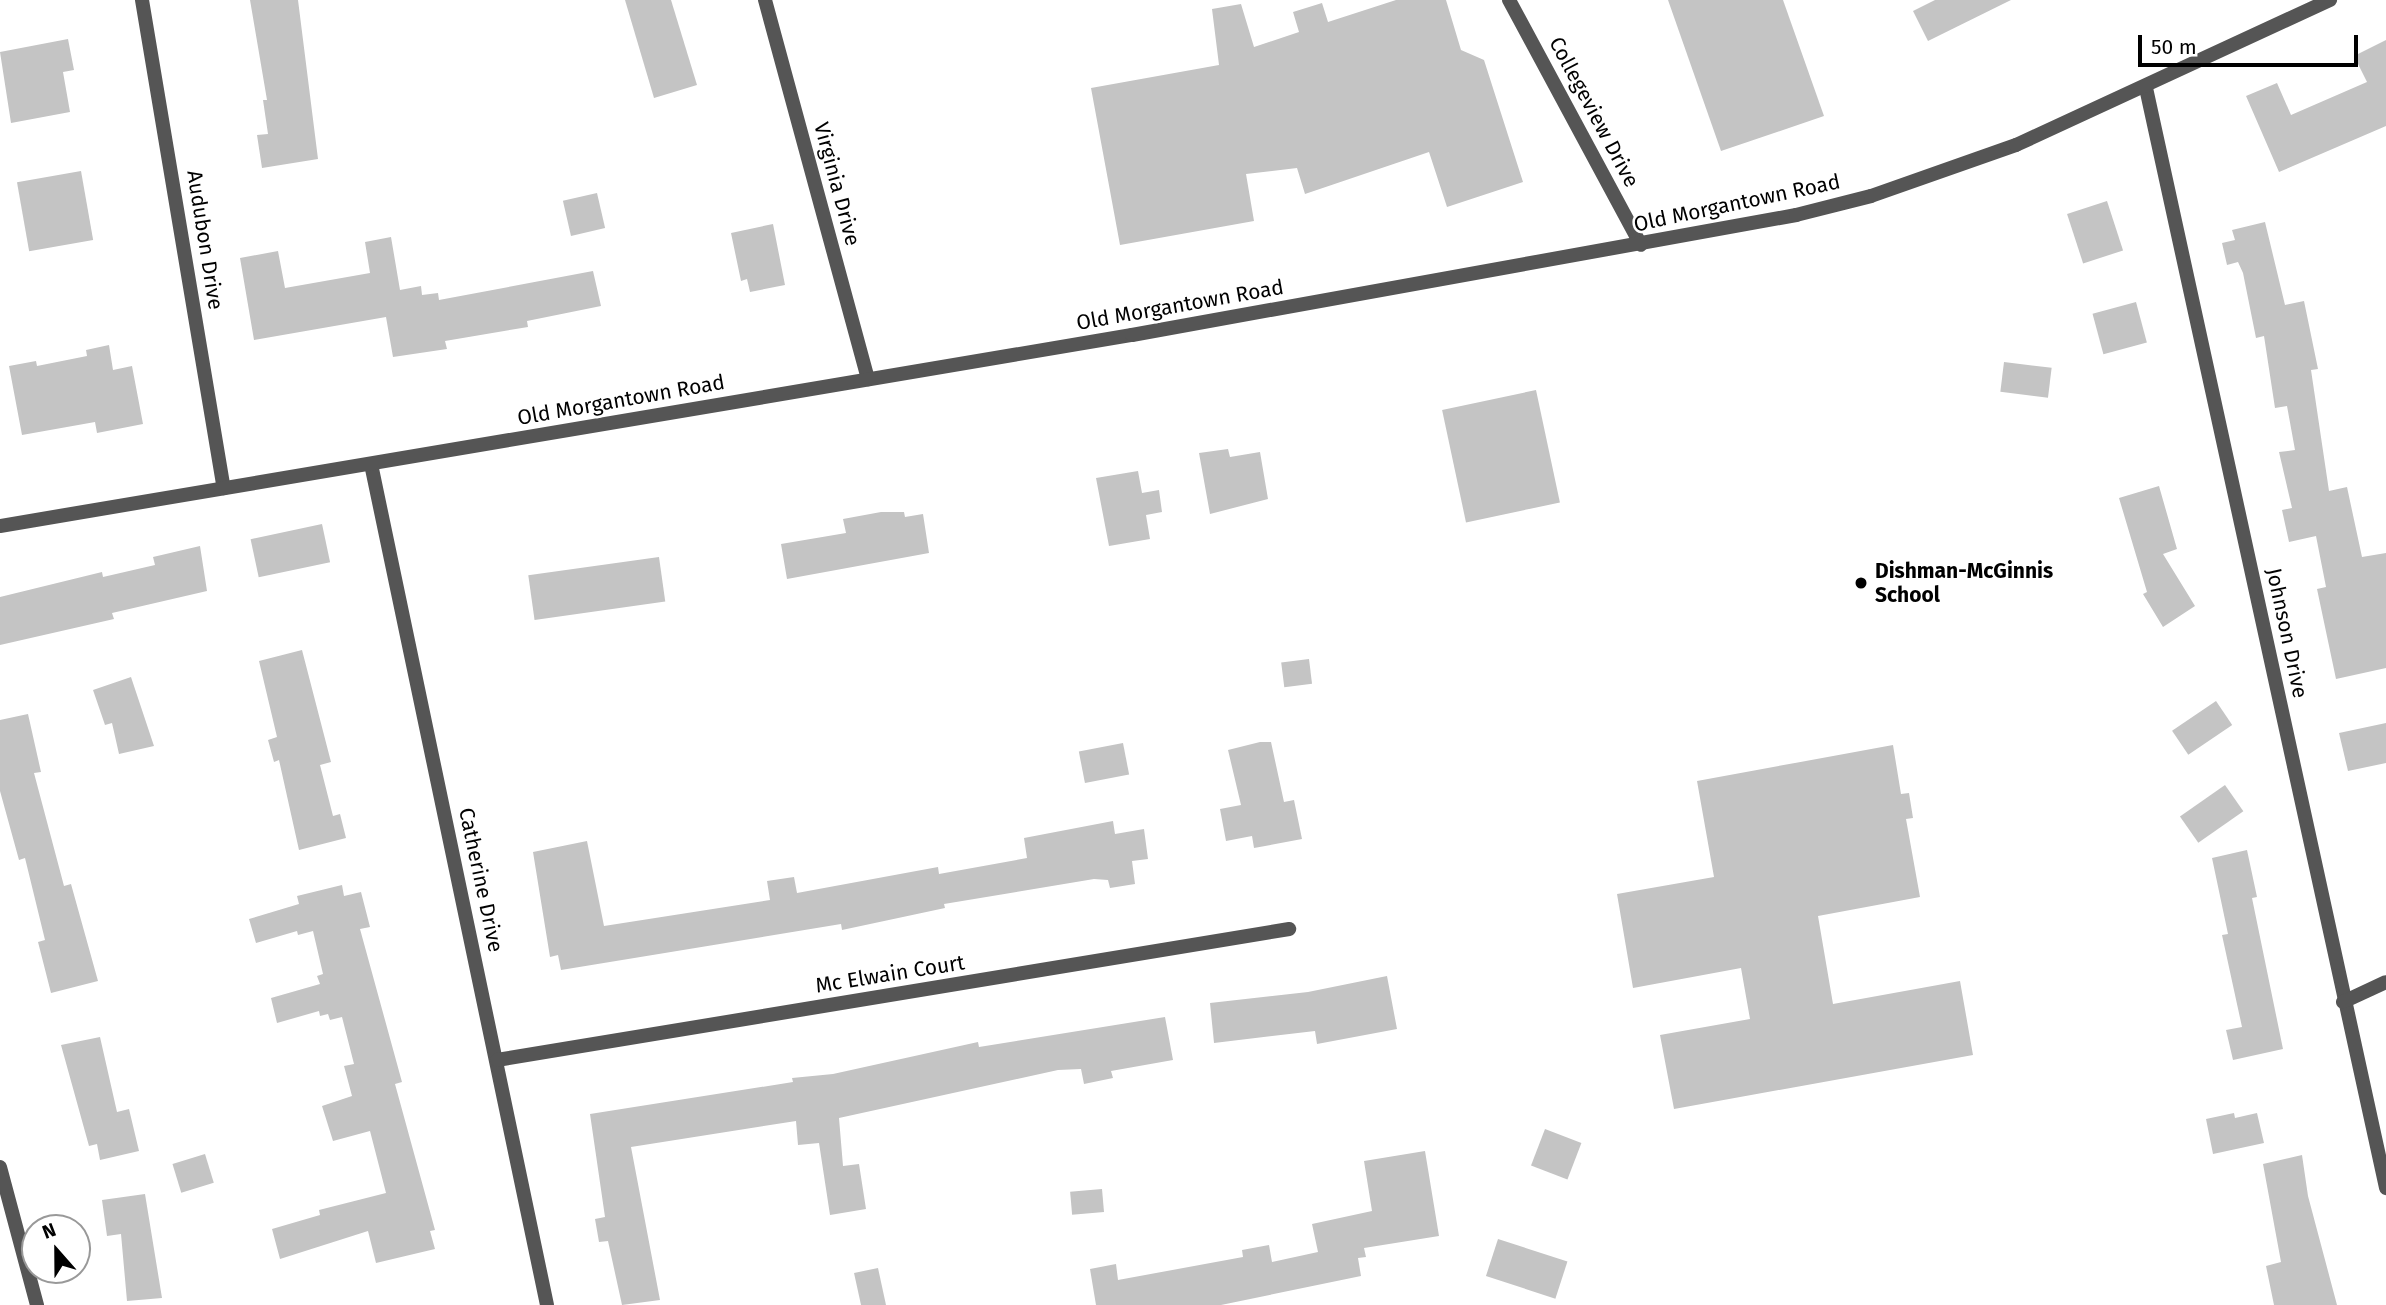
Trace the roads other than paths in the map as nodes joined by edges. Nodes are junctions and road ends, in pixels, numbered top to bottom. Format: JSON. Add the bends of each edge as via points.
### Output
{"nodes":[{"id":1,"x":142,"y":0,"type":"edge"},
{"id":2,"x":765,"y":0,"type":"edge"},
{"id":3,"x":1509,"y":0,"type":"edge"},
{"id":4,"x":2330,"y":0,"type":"edge"},
{"id":5,"x":2146,"y":88,"type":"junction"},
{"id":6,"x":1641,"y":245,"type":"junction"},
{"id":7,"x":868,"y":379,"type":"junction"},
{"id":8,"x":371,"y":464,"type":"junction"},
{"id":9,"x":224,"y":488,"type":"junction"},
{"id":10,"x":0,"y":526,"type":"edge"},
{"id":11,"x":1289,"y":929,"type":"dead end"},
{"id":12,"x":2386,"y":982,"type":"edge"},
{"id":13,"x":2343,"y":1002,"type":"junction"},
{"id":14,"x":497,"y":1060,"type":"junction"},
{"id":15,"x":0,"y":1167,"type":"edge"},
{"id":16,"x":2386,"y":1188,"type":"edge"},
{"id":17,"x":37,"y":1305,"type":"edge"},
{"id":18,"x":547,"y":1305,"type":"edge"}],
"edges":[{"from":1,"to":9,"type":"street","name":"Audubon Drive"},
{"from":2,"to":7,"type":"street","name":"Virginia Drive"},
{"from":3,"to":6,"type":"street","name":"Collegeview Drive"},
{"from":4,"to":5,"type":"street","name":"Old Morgantown Road"},
{"from":5,"to":6,"type":"street","name":"Old Morgantown Road","via":[[2017,145],[1871,196]]},
{"from":5,"to":13,"type":"street","name":"Johnson Drive"},
{"from":6,"to":7,"type":"street","name":"Old Morgantown Road"},
{"from":7,"to":8,"type":"street","name":"Old Morgantown Road"},
{"from":8,"to":9,"type":"street","name":"Old Morgantown Road"},
{"from":8,"to":14,"type":"street","name":"Catherine Drive"},
{"from":9,"to":10,"type":"street","name":"Old Morgantown Road"},
{"from":11,"to":14,"type":"street","name":"Mc Elwain Court"},
{"from":12,"to":13,"type":"street"},
{"from":13,"to":16,"type":"street","name":"Johnson Drive"},
{"from":14,"to":18,"type":"street","name":"Catherine Drive"},
{"from":15,"to":17,"type":"street"}]}
